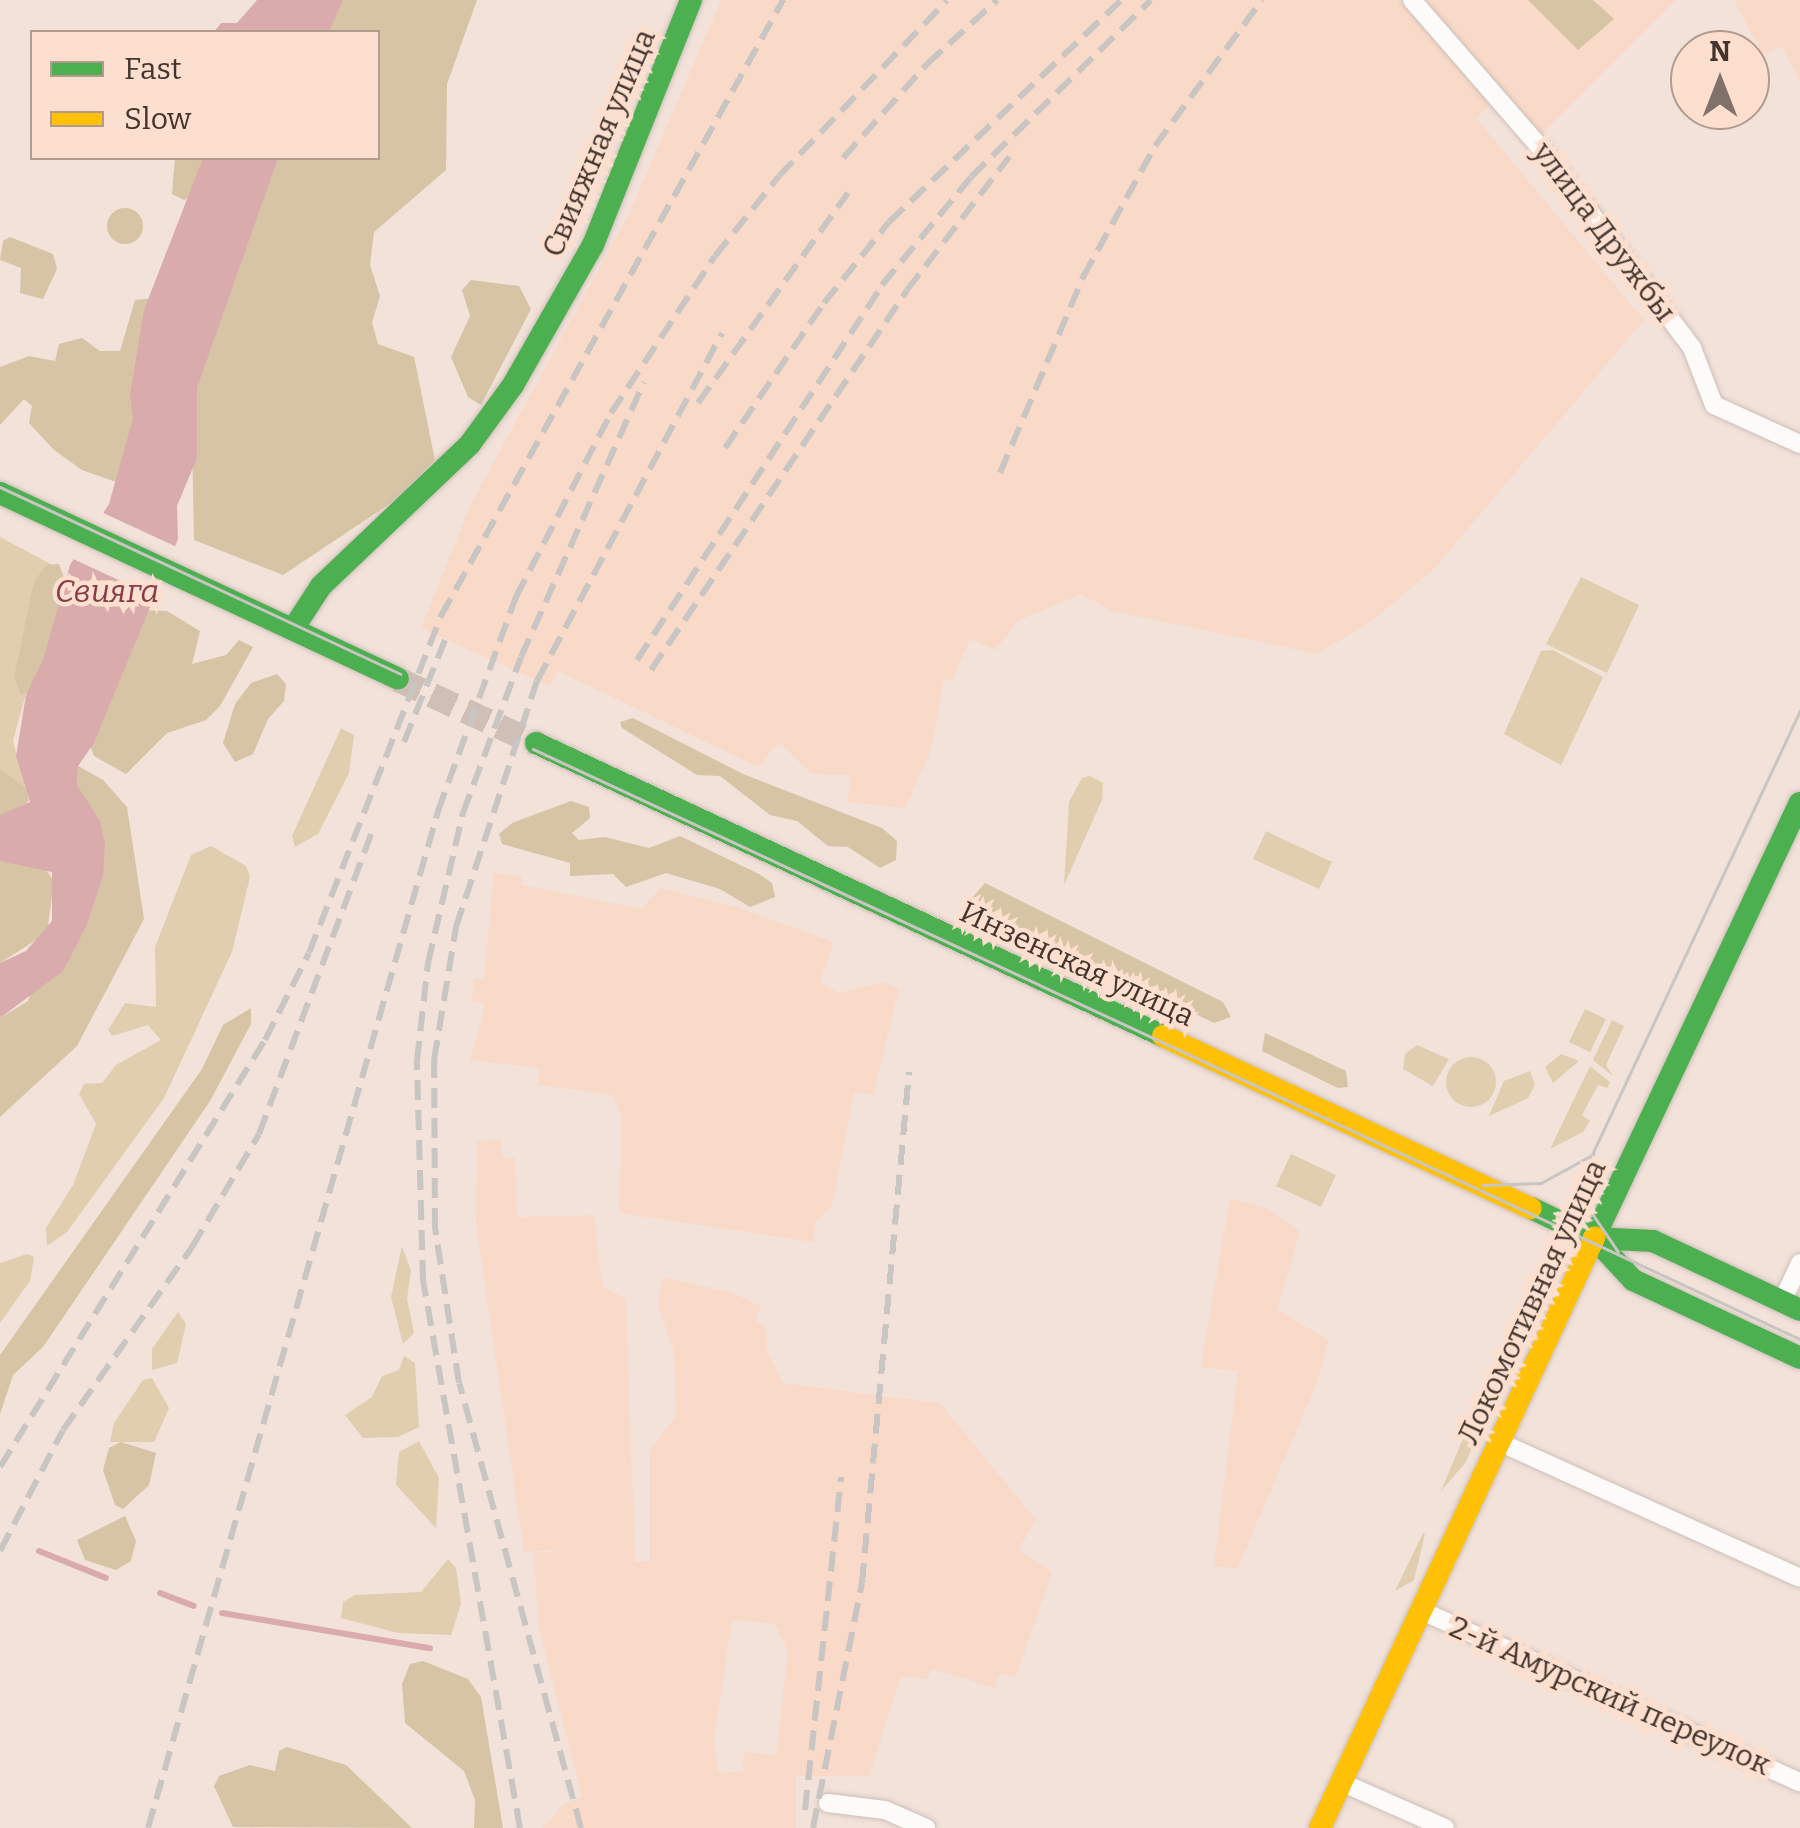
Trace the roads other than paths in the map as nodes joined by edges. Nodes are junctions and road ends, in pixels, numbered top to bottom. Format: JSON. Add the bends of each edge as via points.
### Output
{"nodes":[{"id":1,"x":690,"y":0,"type":"edge"},
{"id":2,"x":1412,"y":0,"type":"edge"},
{"id":3,"x":1800,"y":444,"type":"edge"},
{"id":4,"x":0,"y":493,"type":"edge"},
{"id":5,"x":293,"y":629,"type":"junction"},
{"id":6,"x":398,"y":678,"type":"tunnel mouth"},
{"id":7,"x":536,"y":743,"type":"tunnel mouth"},
{"id":8,"x":1800,"y":803,"type":"edge"},
{"id":9,"x":1594,"y":1238,"type":"junction"},
{"id":10,"x":1800,"y":1263,"type":"edge"},
{"id":11,"x":1791,"y":1306,"type":"edge"},
{"id":12,"x":1800,"y":1358,"type":"edge"},
{"id":13,"x":1499,"y":1442,"type":"junction"},
{"id":14,"x":1800,"y":1578,"type":"edge"},
{"id":15,"x":1420,"y":1610,"type":"junction"},
{"id":16,"x":1342,"y":1782,"type":"junction"},
{"id":17,"x":1800,"y":1782,"type":"edge"},
{"id":18,"x":828,"y":1803,"type":"dead end"},
{"id":19,"x":926,"y":1828,"type":"edge"},
{"id":20,"x":1320,"y":1828,"type":"edge"},
{"id":21,"x":1445,"y":1828,"type":"edge"}],
"edges":[{"from":1,"to":5,"type":"main road","name":"Свияжная улица","via":[[593,245],[513,385],[470,444],[322,586]]},
{"from":2,"to":3,"type":"street","name":"улица Дружбы","via":[[1546,154],[1682,335],[1706,372],[1714,405]]},
{"from":4,"to":5,"type":"main road"},
{"from":5,"to":6,"type":"main road"},
{"from":7,"to":9,"type":"main road","name":"Инзенская улица"},
{"from":8,"to":9,"type":"main road","name":"Локомотивная улица"},
{"from":9,"to":11,"type":"main road","name":"Инзенская улица","via":[[1653,1240]]},
{"from":9,"to":12,"type":"main road","name":"Инзенская улица","via":[[1633,1280]]},
{"from":9,"to":13,"type":"main road","name":"Локомотивная улица"},
{"from":10,"to":11,"type":"street"},
{"from":13,"to":14,"type":"street"},
{"from":13,"to":15,"type":"main road","name":"Локомотивная улица"},
{"from":15,"to":16,"type":"main road","name":"Локомотивная улица"},
{"from":15,"to":17,"type":"street","name":"2-й Амурский переулок"},
{"from":16,"to":20,"type":"main road","name":"Локомотивная улица"},
{"from":16,"to":21,"type":"street"},
{"from":18,"to":19,"type":"street","via":[[885,1810]]}]}
